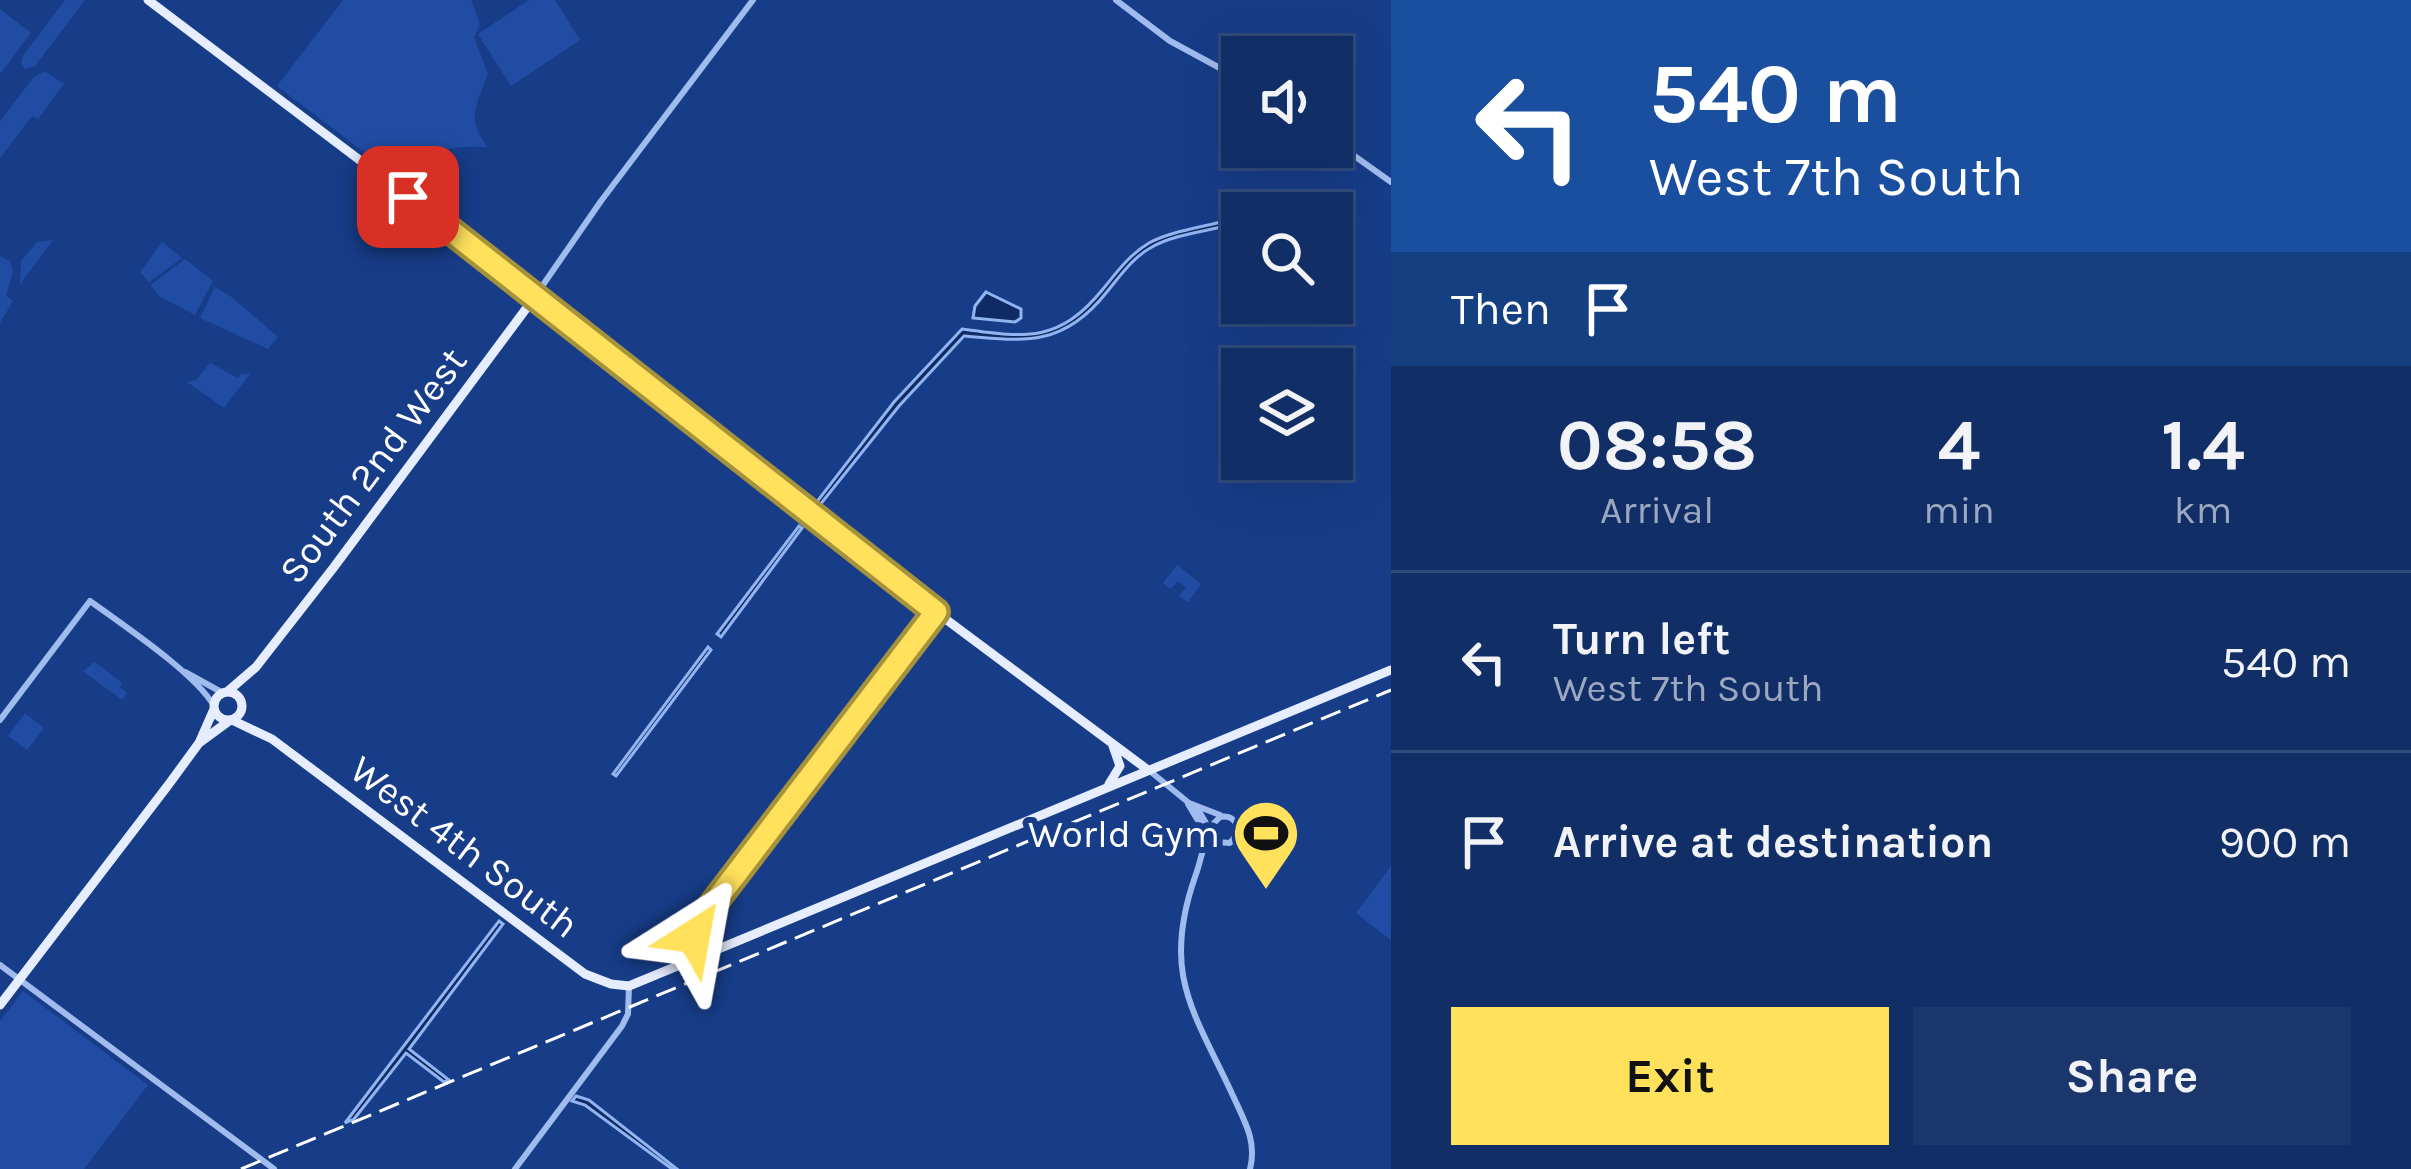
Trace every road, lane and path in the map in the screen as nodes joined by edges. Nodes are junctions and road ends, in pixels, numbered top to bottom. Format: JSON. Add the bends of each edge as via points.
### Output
{"nodes":[{"id":1,"x":148,"y":0,"type":"edge"},
{"id":2,"x":753,"y":0,"type":"edge"},
{"id":3,"x":1116,"y":0,"type":"edge"},
{"id":4,"x":1221,"y":68,"type":"edge"},
{"id":5,"x":1353,"y":155,"type":"edge"},
{"id":6,"x":1391,"y":182,"type":"edge"},
{"id":7,"x":534,"y":298,"type":"junction"},
{"id":8,"x":936,"y":612,"type":"junction"},
{"id":9,"x":256,"y":667,"type":"junction"},
{"id":10,"x":177,"y":668,"type":"junction"},
{"id":11,"x":1391,"y":670,"type":"edge"},
{"id":12,"x":225,"y":692,"type":"junction"},
{"id":13,"x":242,"y":703,"type":"junction"},
{"id":14,"x":214,"y":707,"type":"junction"},
{"id":15,"x":0,"y":720,"type":"edge"},
{"id":16,"x":231,"y":720,"type":"junction"},
{"id":17,"x":272,"y":739,"type":"junction"},
{"id":18,"x":1110,"y":741,"type":"junction"},
{"id":19,"x":199,"y":742,"type":"junction"},
{"id":20,"x":1148,"y":770,"type":"junction"},
{"id":21,"x":1106,"y":788,"type":"junction"},
{"id":22,"x":1187,"y":801,"type":"junction"},
{"id":23,"x":1196,"y":806,"type":"junction"},
{"id":24,"x":1222,"y":816,"type":"junction"},
{"id":25,"x":1210,"y":830,"type":"junction"},
{"id":26,"x":1204,"y":844,"type":"junction"},
{"id":27,"x":1220,"y":844,"type":"junction"},
{"id":28,"x":1202,"y":857,"type":"junction"},
{"id":29,"x":700,"y":957,"type":"junction"},
{"id":30,"x":0,"y":964,"type":"edge"},
{"id":31,"x":19,"y":979,"type":"junction"},
{"id":32,"x":629,"y":986,"type":"junction"},
{"id":33,"x":0,"y":1005,"type":"edge"},
{"id":34,"x":274,"y":1169,"type":"edge"},
{"id":35,"x":515,"y":1169,"type":"edge"},
{"id":36,"x":1250,"y":1169,"type":"edge"}],
"edges":[{"from":1,"to":7,"type":"main road"},
{"from":2,"to":7,"type":"street"},
{"from":3,"to":4,"type":"street"},
{"from":5,"to":6,"type":"street"},
{"from":7,"to":8,"type":"main road"},
{"from":7,"to":9,"type":"main road","name":"South 2nd West"},
{"from":8,"to":18,"type":"main road"},
{"from":8,"to":29,"type":"street","via":[[700,921]]},
{"from":9,"to":12,"type":"main road","name":"South 2nd West"},
{"from":9,"to":13,"type":"main road","name":"South 2nd West"},
{"from":10,"to":12,"type":"street"},
{"from":10,"to":14,"type":"street"},
{"from":10,"to":15,"type":"street","via":[[90,601]]},
{"from":11,"to":20,"type":"main road"},
{"from":12,"to":13,"type":"main road"},
{"from":12,"to":14,"type":"main road"},
{"from":13,"to":16,"type":"main road"},
{"from":13,"to":17,"type":"main road","name":"West 4th South"},
{"from":14,"to":16,"type":"main road"},
{"from":14,"to":19,"type":"main road"},
{"from":16,"to":17,"type":"main road","name":"West 4th South"},
{"from":16,"to":19,"type":"main road"},
{"from":17,"to":32,"type":"main road","name":"West 4th South","via":[[585,974]]},
{"from":18,"to":20,"type":"main road"},
{"from":18,"to":21,"type":"main road","via":[[1120,766]]},
{"from":19,"to":31,"type":"main road"},
{"from":20,"to":21,"type":"main road"},
{"from":20,"to":22,"type":"street"},
{"from":21,"to":29,"type":"main road"},
{"from":22,"to":23,"type":"street"},
{"from":22,"to":26,"type":"street"},
{"from":23,"to":24,"type":"street"},
{"from":23,"to":25,"type":"street"},
{"from":24,"to":25,"type":"street"},
{"from":24,"to":27,"type":"street","via":[[1238,832]]},
{"from":25,"to":26,"type":"street"},
{"from":25,"to":27,"type":"street"},
{"from":26,"to":28,"type":"street"},
{"from":27,"to":28,"type":"street"},
{"from":28,"to":36,"type":"street","via":[[1182,916],[1179,963],[1195,1017],[1250,1132]]},
{"from":29,"to":32,"type":"main road"},
{"from":30,"to":31,"type":"street"},
{"from":31,"to":33,"type":"main road"},
{"from":31,"to":34,"type":"street"},
{"from":32,"to":35,"type":"street","via":[[622,1026]]}]}
